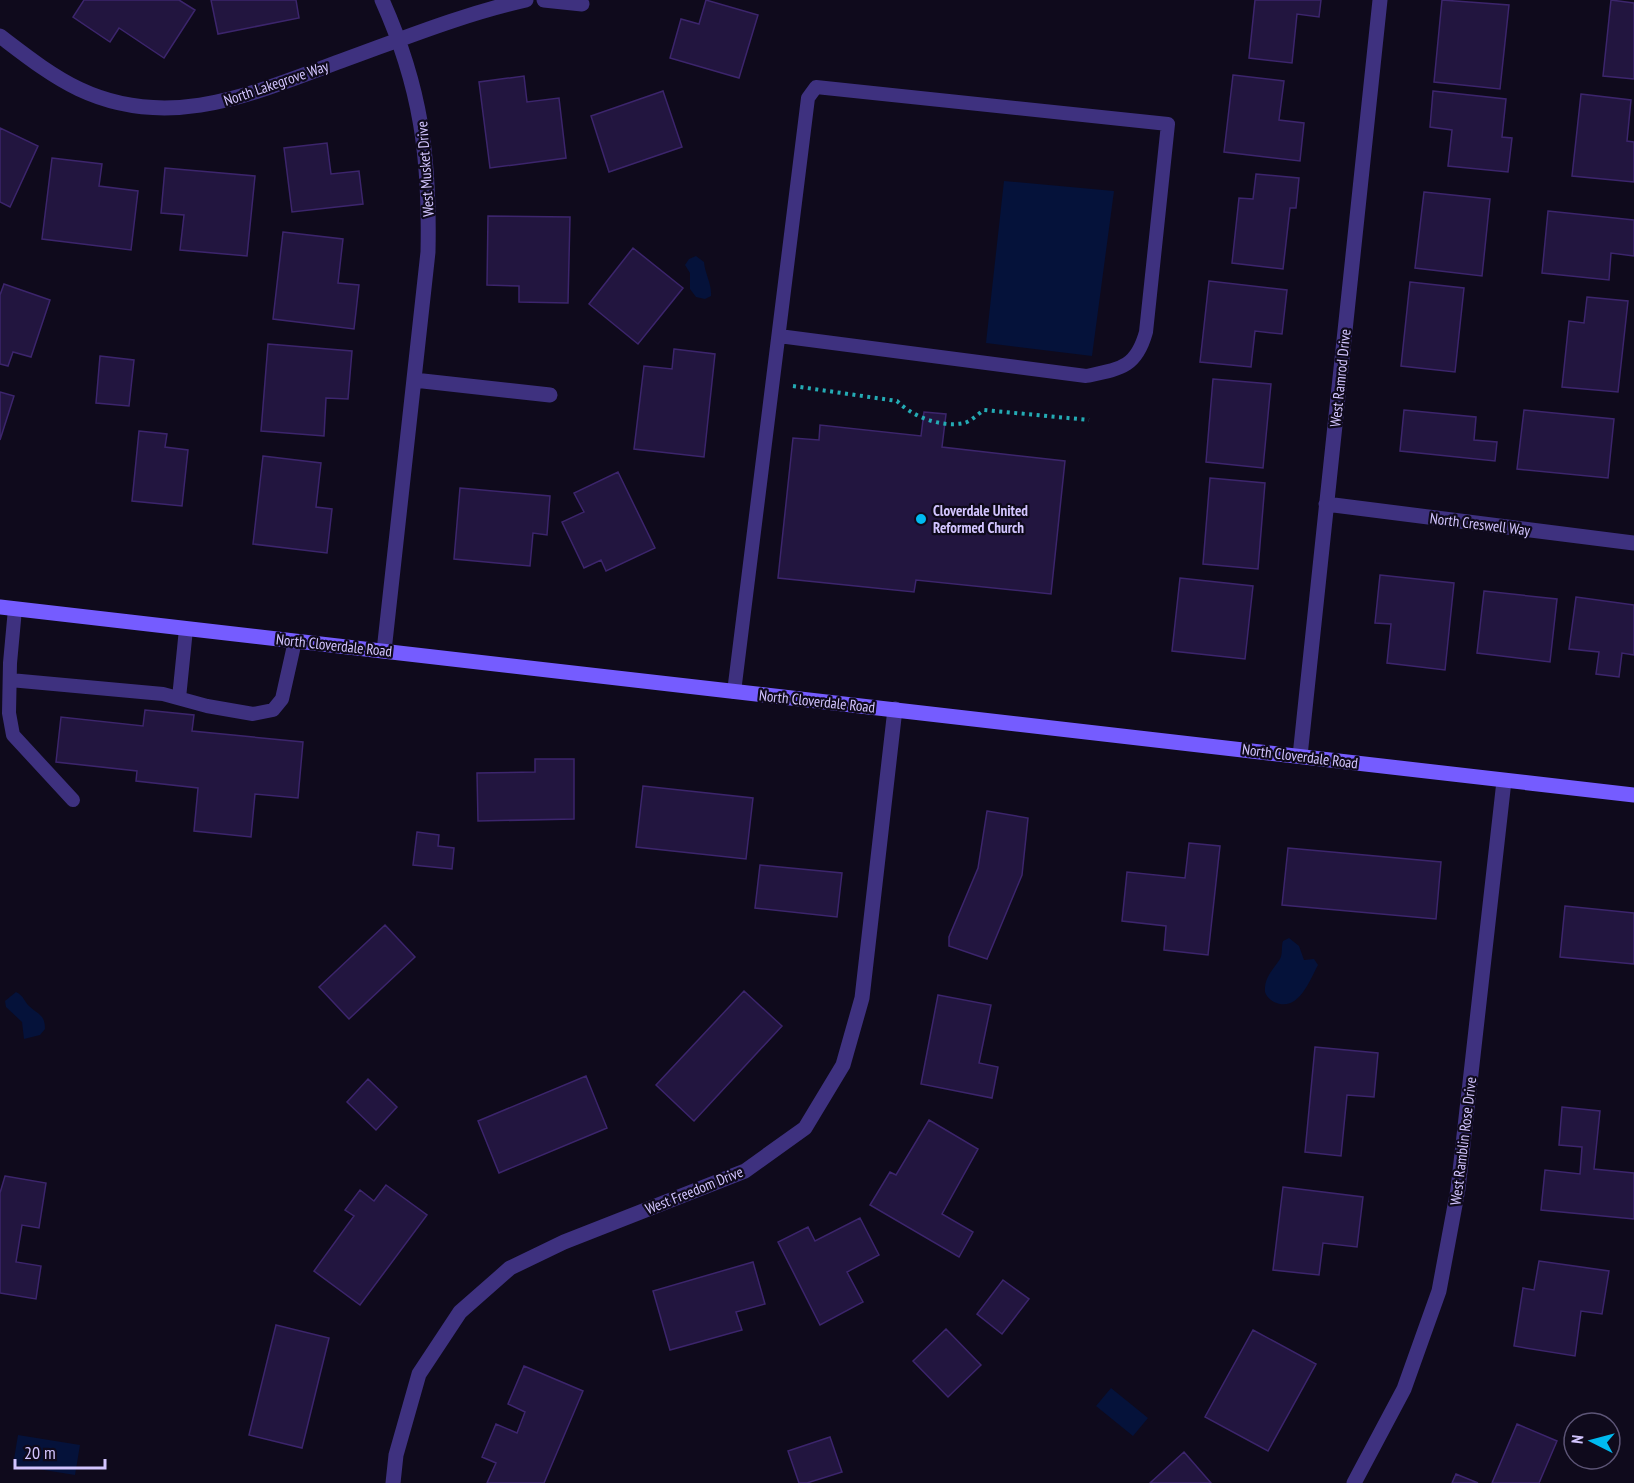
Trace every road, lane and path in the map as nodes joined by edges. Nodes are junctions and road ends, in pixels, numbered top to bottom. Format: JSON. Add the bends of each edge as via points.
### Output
{"nodes":[{"id":1,"x":382,"y":0,"type":"edge"},
{"id":2,"x":526,"y":0,"type":"edge"},
{"id":3,"x":544,"y":0,"type":"edge"},
{"id":4,"x":1380,"y":0,"type":"edge"},
{"id":5,"x":582,"y":4,"type":"dead end"},
{"id":6,"x":0,"y":36,"type":"edge"},
{"id":7,"x":399,"y":40,"type":"junction"},
{"id":8,"x":779,"y":336,"type":"junction"},
{"id":9,"x":414,"y":380,"type":"junction"},
{"id":10,"x":773,"y":383,"type":"junction"},
{"id":11,"x":550,"y":395,"type":"dead end"},
{"id":12,"x":1089,"y":420,"type":"dead end"},
{"id":13,"x":1326,"y":504,"type":"junction"},
{"id":14,"x":1634,"y":543,"type":"edge"},
{"id":15,"x":8,"y":608,"type":"edge"},
{"id":16,"x":186,"y":629,"type":"junction"},
{"id":17,"x":295,"y":641,"type":"junction"},
{"id":18,"x":384,"y":651,"type":"junction"},
{"id":19,"x":10,"y":680,"type":"junction"},
{"id":20,"x":734,"y":692,"type":"junction"},
{"id":21,"x":179,"y":698,"type":"junction"},
{"id":22,"x":895,"y":709,"type":"junction"},
{"id":23,"x":1300,"y":756,"type":"junction"},
{"id":24,"x":1504,"y":780,"type":"junction"},
{"id":25,"x":1634,"y":795,"type":"edge"},
{"id":26,"x":73,"y":800,"type":"dead end"},
{"id":27,"x":393,"y":1483,"type":"edge"},
{"id":28,"x":1354,"y":1483,"type":"edge"}],
"edges":[{"from":1,"to":7,"type":"street","name":"West Musket Drive"},
{"from":2,"to":7,"type":"street","name":"North Lakegrove Way"},
{"from":3,"to":5,"type":"street"},
{"from":4,"to":13,"type":"street","name":"West Ramrod Drive"},
{"from":6,"to":7,"type":"street","name":"North Lakegrove Way","via":[[80,90],[129,104],[183,108],[237,100]]},
{"from":7,"to":9,"type":"street","name":"West Musket Drive","via":[[421,113],[430,191],[428,252]]},
{"from":8,"to":8,"type":"lane","via":[[808,98],[816,87],[1168,124],[1146,332],[1134,360],[1116,370],[1086,376]]},
{"from":8,"to":10,"type":"lane"},
{"from":9,"to":11,"type":"street"},
{"from":9,"to":18,"type":"street","name":"West Musket Drive"},
{"from":10,"to":12,"type":"path","via":[[897,401],[909,412],[931,421],[965,423],[984,410]]},
{"from":10,"to":20,"type":"lane"},
{"from":13,"to":14,"type":"street","name":"North Creswell Way"},
{"from":13,"to":23,"type":"street","name":"West Ramrod Drive"},
{"from":15,"to":16,"type":"main road","name":"North Cloverdale Road"},
{"from":15,"to":19,"type":"lane"},
{"from":16,"to":17,"type":"main road","name":"North Cloverdale Road"},
{"from":16,"to":21,"type":"lane"},
{"from":17,"to":18,"type":"main road","name":"North Cloverdale Road"},
{"from":17,"to":21,"type":"lane","via":[[282,699],[273,710],[253,714]]},
{"from":18,"to":20,"type":"main road","name":"North Cloverdale Road"},
{"from":19,"to":21,"type":"lane"},
{"from":19,"to":26,"type":"lane","via":[[13,735]]},
{"from":20,"to":22,"type":"main road","name":"North Cloverdale Road"},
{"from":22,"to":23,"type":"main road","name":"North Cloverdale Road"},
{"from":22,"to":27,"type":"street","name":"West Freedom Drive","via":[[862,998],[843,1065],[805,1128],[745,1171],[564,1242],[510,1268],[460,1312],[418,1374],[396,1455]]},
{"from":23,"to":24,"type":"main road","name":"North Cloverdale Road"},
{"from":24,"to":25,"type":"main road","name":"North Cloverdale Road"},
{"from":24,"to":28,"type":"street","name":"West Ramblin Rose Drive","via":[[1458,1189],[1438,1291],[1404,1389]]}]}
